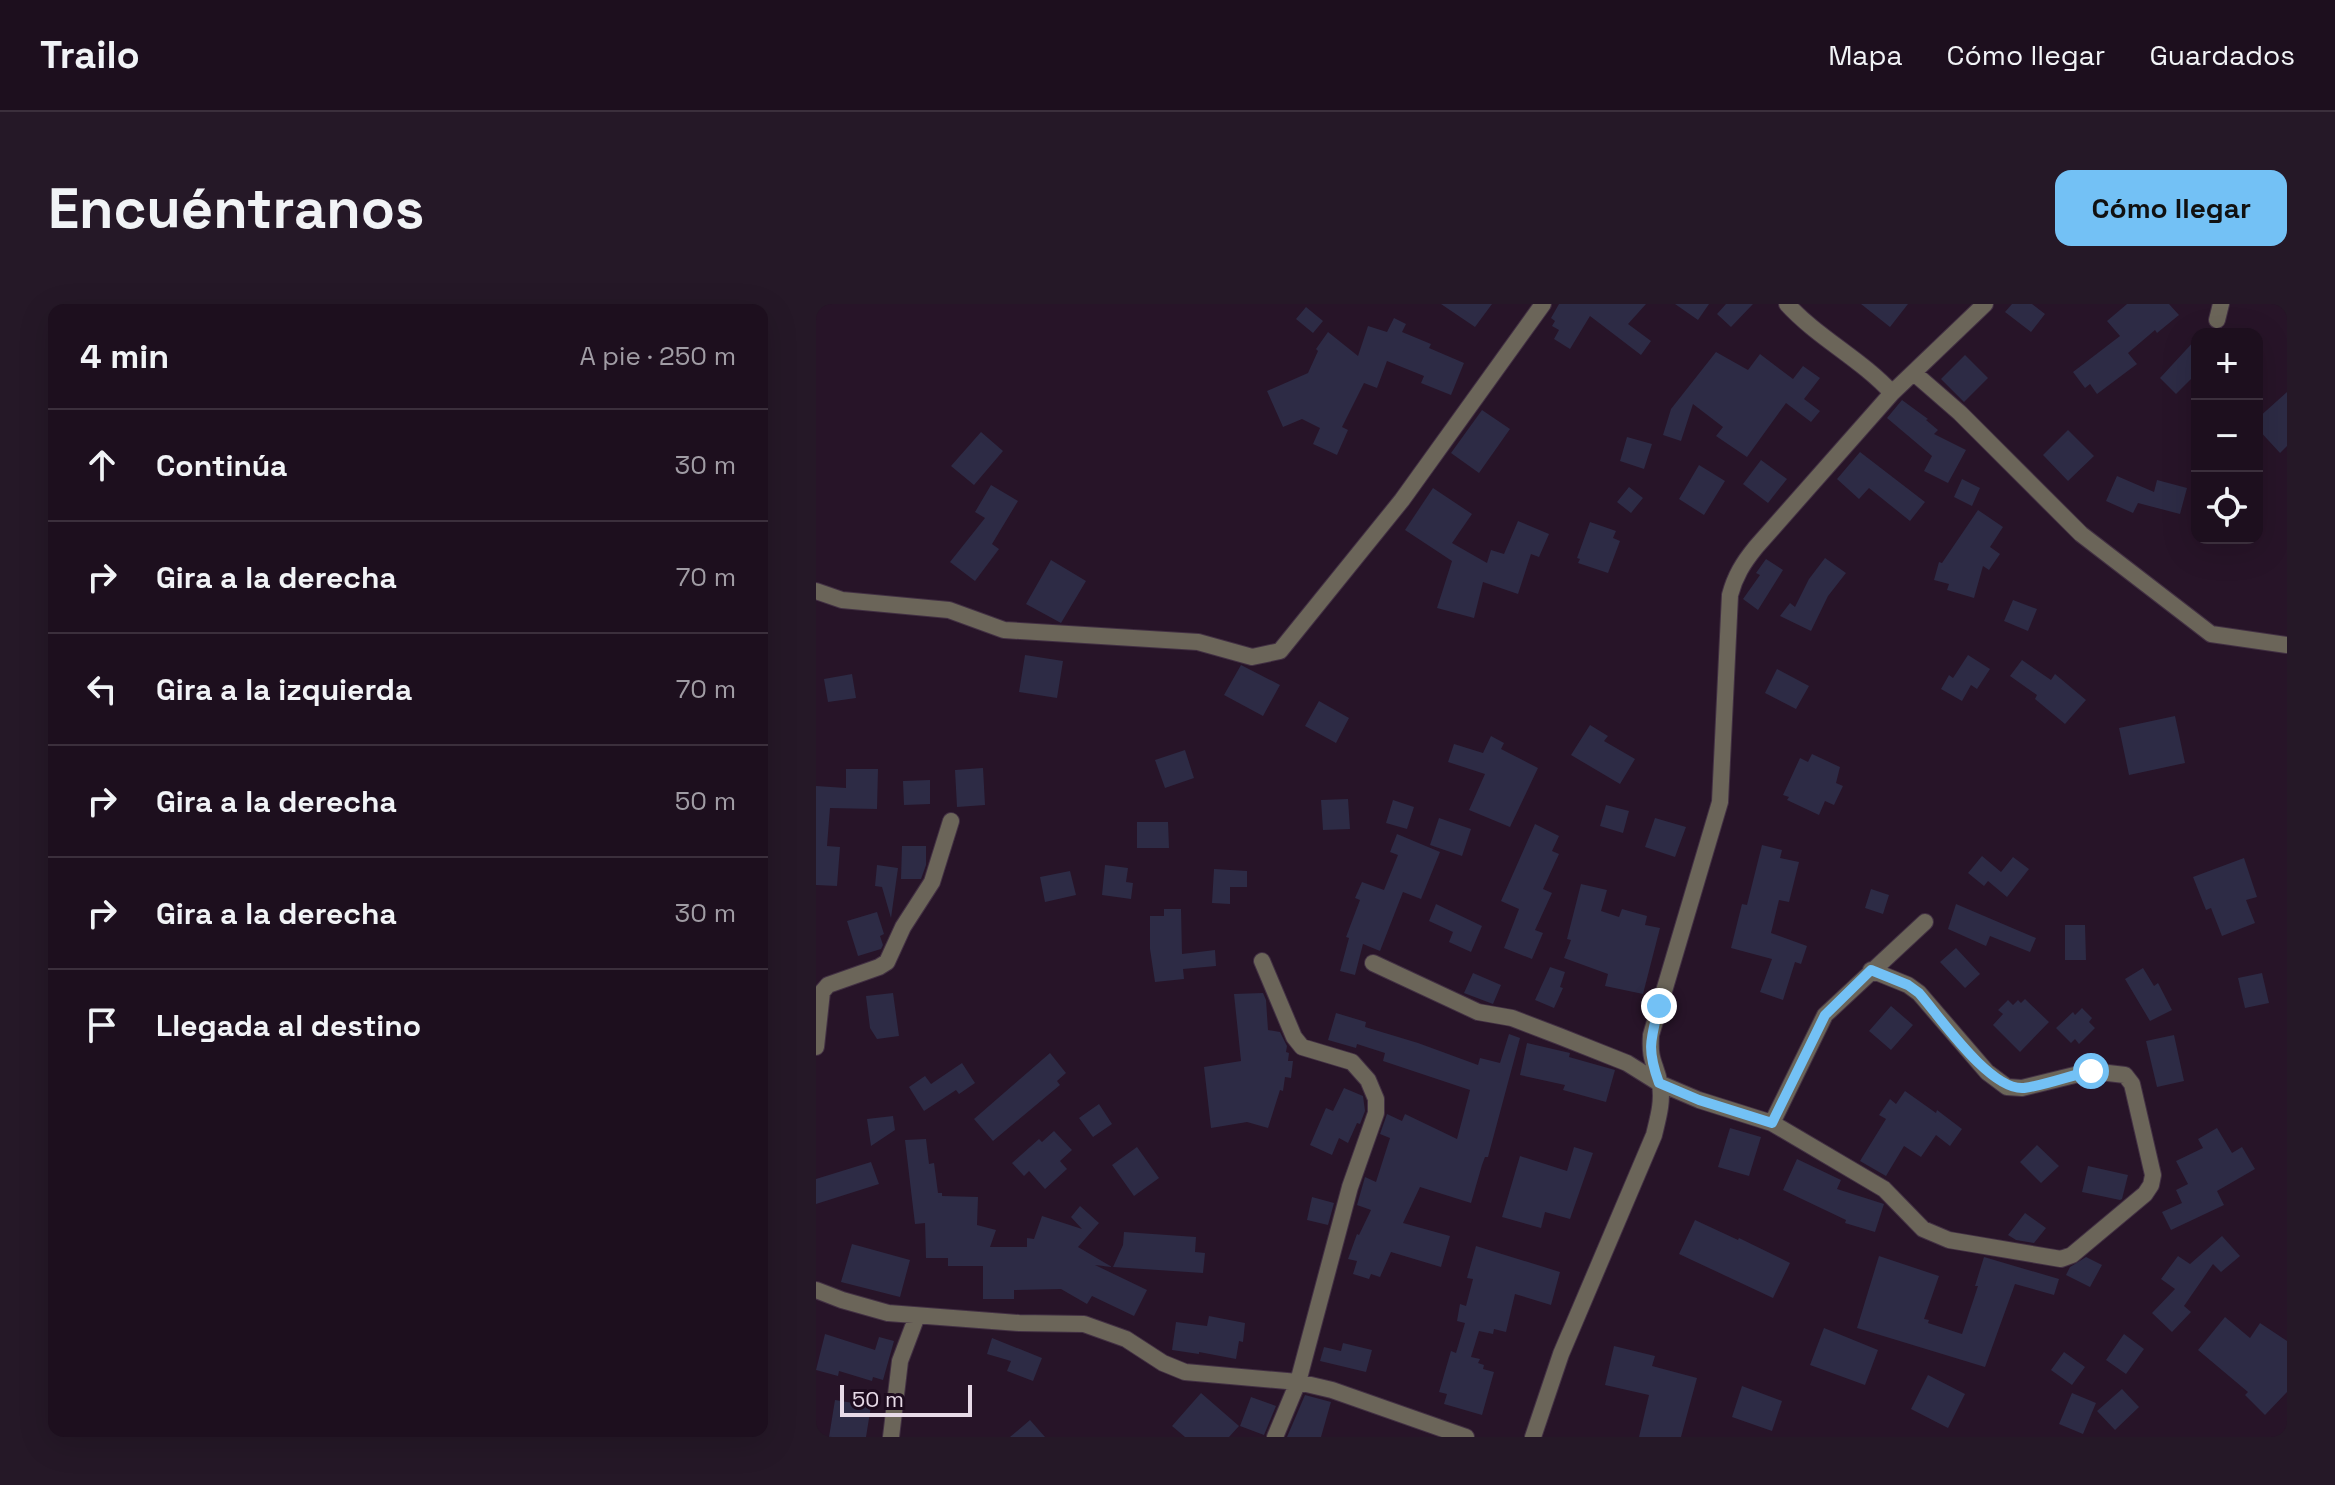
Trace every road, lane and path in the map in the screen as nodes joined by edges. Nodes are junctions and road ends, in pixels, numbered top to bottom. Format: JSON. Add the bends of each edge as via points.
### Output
{"nodes":[{"id":1,"x":1543,"y":304,"type":"edge"},
{"id":2,"x":1787,"y":304,"type":"edge"},
{"id":3,"x":1985,"y":304,"type":"edge"},
{"id":4,"x":1914,"y":373,"type":"junction"},
{"id":5,"x":1892,"y":393,"type":"junction"},
{"id":6,"x":816,"y":591,"type":"edge"},
{"id":7,"x":2287,"y":645,"type":"edge"},
{"id":8,"x":951,"y":821,"type":"dead end"},
{"id":9,"x":1925,"y":922,"type":"dead end"},
{"id":10,"x":1262,"y":961,"type":"dead end"},
{"id":11,"x":1373,"y":963,"type":"dead end"},
{"id":12,"x":1871,"y":970,"type":"junction"},
{"id":13,"x":816,"y":1047,"type":"edge"},
{"id":14,"x":1659,"y":1083,"type":"junction"},
{"id":15,"x":1772,"y":1123,"type":"junction"},
{"id":16,"x":816,"y":1290,"type":"edge"},
{"id":17,"x":917,"y":1316,"type":"junction"},
{"id":18,"x":1298,"y":1382,"type":"junction"},
{"id":19,"x":891,"y":1437,"type":"edge"},
{"id":20,"x":1275,"y":1437,"type":"edge"},
{"id":21,"x":1466,"y":1437,"type":"edge"},
{"id":22,"x":1533,"y":1437,"type":"edge"}],
"edges":[{"from":1,"to":6,"type":"street","via":[[1402,500],[1280,651],[1252,657],[1198,642],[1004,630],[949,610],[842,600]]},
{"from":2,"to":5,"type":"street"},
{"from":3,"to":4,"type":"street"},
{"from":4,"to":5,"type":"street"},
{"from":4,"to":7,"type":"street","via":[[2081,534],[2211,634]]},
{"from":5,"to":14,"type":"street","via":[[1756,547],[1734,581],[1722,792],[1651,1035],[1650,1057]]},
{"from":8,"to":13,"type":"street","via":[[932,882],[887,962],[822,992]]},
{"from":9,"to":12,"type":"street"},
{"from":10,"to":18,"type":"street","via":[[1302,1047],[1352,1062],[1376,1099]]},
{"from":11,"to":14,"type":"street","via":[[1478,1012],[1512,1018],[1627,1063]]},
{"from":12,"to":15,"type":"street","via":[[1825,1015]]},
{"from":12,"to":15,"type":"street","via":[[1919,993],[1987,1072],[2007,1087],[2091,1071],[2125,1075],[2132,1084],[2151,1185],[2072,1255],[2061,1259],[2029,1254],[1949,1240],[1923,1229],[1884,1189]]},
{"from":14,"to":15,"type":"street"},
{"from":14,"to":22,"type":"street","via":[[1661,1109],[1654,1135],[1561,1354]]},
{"from":16,"to":17,"type":"street","via":[[873,1309]]},
{"from":17,"to":18,"type":"street","via":[[1084,1324],[1126,1339],[1185,1372]]},
{"from":17,"to":19,"type":"street","via":[[900,1361]]},
{"from":18,"to":20,"type":"street"},
{"from":18,"to":21,"type":"street"}]}
